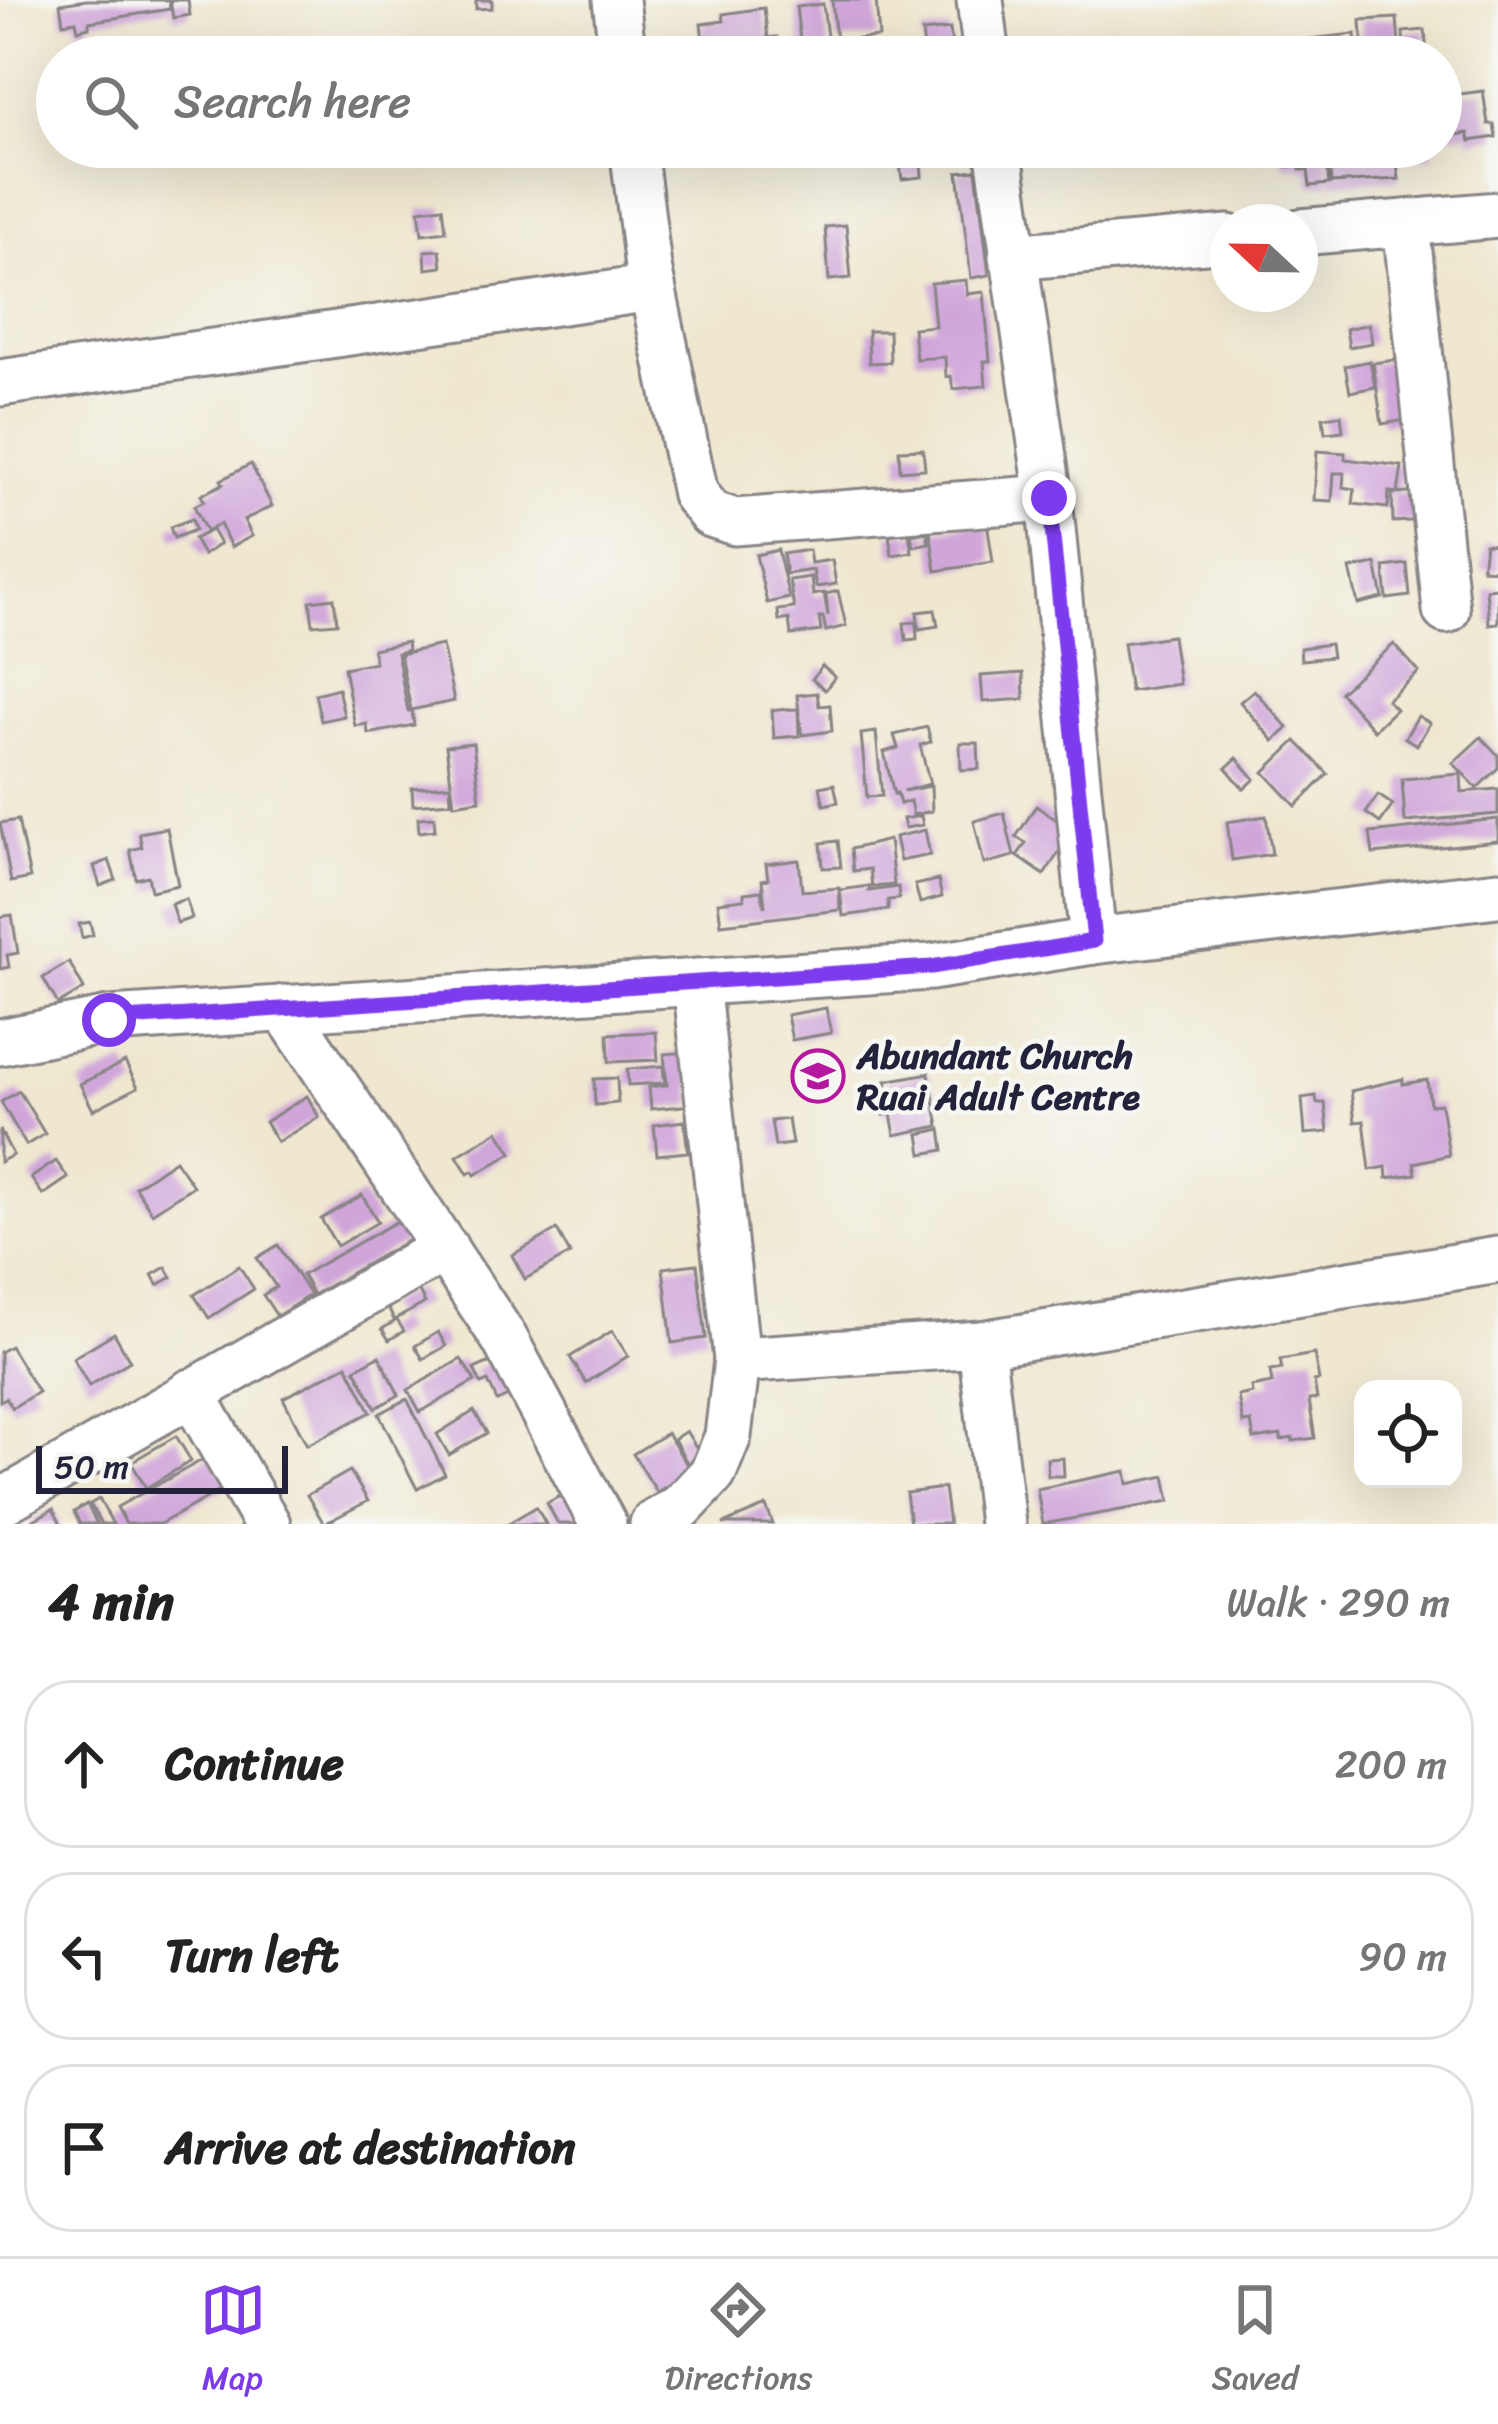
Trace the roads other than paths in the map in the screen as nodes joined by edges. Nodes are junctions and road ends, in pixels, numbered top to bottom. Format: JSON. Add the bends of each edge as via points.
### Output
{"nodes":[{"id":1,"x":616,"y":0,"type":"edge"},
{"id":2,"x":980,"y":0,"type":"edge"},
{"id":3,"x":620,"y":36,"type":"edge"},
{"id":4,"x":984,"y":36,"type":"edge"},
{"id":5,"x":636,"y":168,"type":"edge"},
{"id":6,"x":1001,"y":168,"type":"edge"},
{"id":7,"x":1498,"y":215,"type":"edge"},
{"id":8,"x":1406,"y":223,"type":"junction"},
{"id":9,"x":1318,"y":230,"type":"edge"},
{"id":10,"x":1210,"y":240,"type":"edge"},
{"id":11,"x":1012,"y":257,"type":"junction"},
{"id":12,"x":652,"y":288,"type":"junction"},
{"id":13,"x":0,"y":383,"type":"edge"},
{"id":14,"x":1049,"y":498,"type":"junction"},
{"id":15,"x":1446,"y":610,"type":"dead end"},
{"id":16,"x":1498,"y":894,"type":"edge"},
{"id":17,"x":1094,"y":941,"type":"junction"},
{"id":18,"x":696,"y":982,"type":"junction"},
{"id":19,"x":284,"y":1008,"type":"junction"},
{"id":20,"x":0,"y":1042,"type":"edge"},
{"id":21,"x":445,"y":1248,"type":"junction"},
{"id":22,"x":1498,"y":1260,"type":"edge"},
{"id":23,"x":982,"y":1345,"type":"junction"},
{"id":24,"x":736,"y":1360,"type":"junction"},
{"id":25,"x":191,"y":1392,"type":"junction"},
{"id":26,"x":0,"y":1503,"type":"edge"},
{"id":27,"x":268,"y":1524,"type":"edge"},
{"id":28,"x":603,"y":1524,"type":"edge"},
{"id":29,"x":653,"y":1524,"type":"edge"},
{"id":30,"x":1002,"y":1524,"type":"edge"}],
"edges":[{"from":1,"to":3,"type":"street"},
{"from":2,"to":4,"type":"street"},
{"from":5,"to":12,"type":"street"},
{"from":6,"to":11,"type":"street"},
{"from":7,"to":8,"type":"street"},
{"from":8,"to":9,"type":"street"},
{"from":8,"to":15,"type":"street"},
{"from":10,"to":11,"type":"street"},
{"from":11,"to":14,"type":"street"},
{"from":12,"to":13,"type":"street"},
{"from":12,"to":14,"type":"street","via":[[695,494],[711,514],[735,521]]},
{"from":14,"to":17,"type":"street"},
{"from":16,"to":17,"type":"street"},
{"from":17,"to":18,"type":"street","via":[[931,967]]},
{"from":18,"to":19,"type":"street"},
{"from":18,"to":24,"type":"street"},
{"from":19,"to":20,"type":"street","via":[[109,1020]]},
{"from":19,"to":21,"type":"street"},
{"from":21,"to":25,"type":"street"},
{"from":21,"to":28,"type":"street"},
{"from":22,"to":23,"type":"street"},
{"from":23,"to":24,"type":"street"},
{"from":23,"to":30,"type":"street"},
{"from":24,"to":29,"type":"street","via":[[728,1436],[712,1473]]},
{"from":25,"to":26,"type":"street"},
{"from":25,"to":27,"type":"street"}]}
